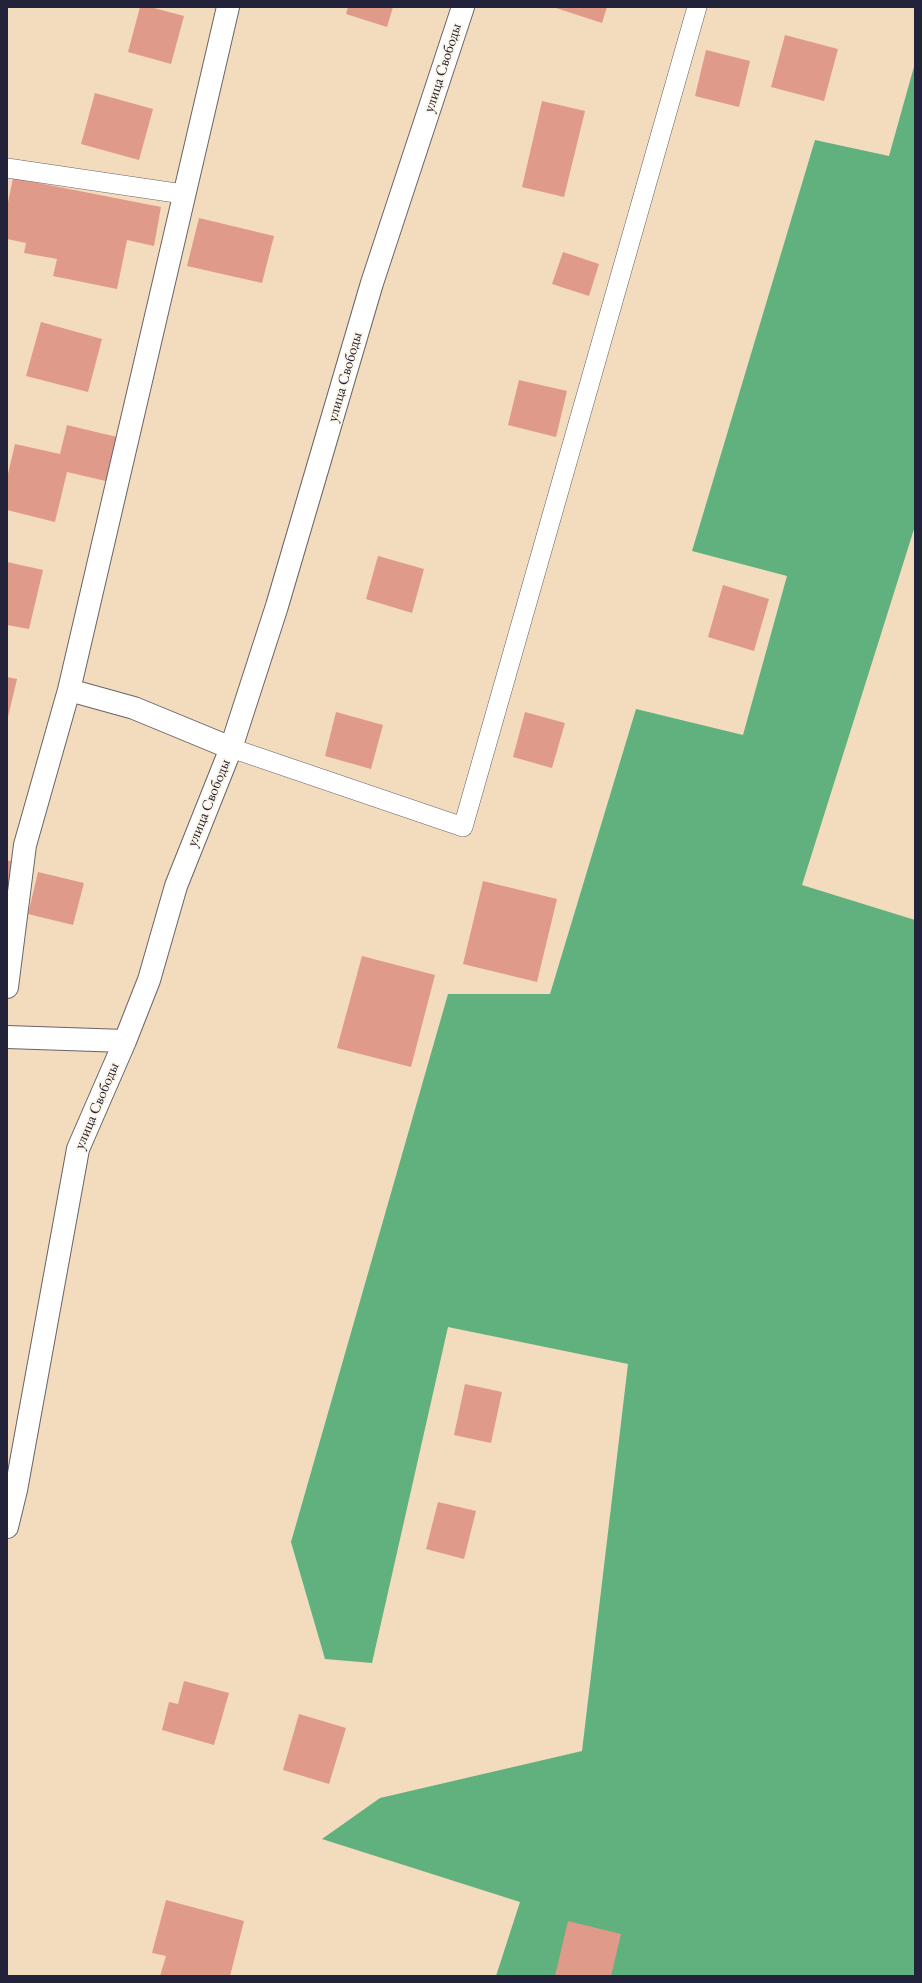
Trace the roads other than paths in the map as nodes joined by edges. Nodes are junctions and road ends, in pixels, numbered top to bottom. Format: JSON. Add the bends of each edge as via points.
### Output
{"nodes":[{"id":1,"x":228,"y":7,"type":"edge"},
{"id":2,"x":463,"y":7,"type":"edge"},
{"id":3,"x":697,"y":7,"type":"edge"},
{"id":4,"x":7,"y":168,"type":"edge"},
{"id":5,"x":184,"y":194,"type":"junction"},
{"id":6,"x":70,"y":690,"type":"junction"},
{"id":7,"x":231,"y":748,"type":"junction"},
{"id":8,"x":7,"y":987,"type":"edge"},
{"id":9,"x":7,"y":1037,"type":"edge"},
{"id":10,"x":125,"y":1041,"type":"junction"},
{"id":11,"x":7,"y":1526,"type":"edge"}],
"edges":[{"from":1,"to":5,"type":"street"},
{"from":2,"to":7,"type":"street","name":"улица Свободы","via":[[372,283],[277,606]]},
{"from":3,"to":7,"type":"lane","via":[[463,827]]},
{"from":4,"to":5,"type":"lane"},
{"from":5,"to":6,"type":"street"},
{"from":6,"to":7,"type":"street","name":"улица Свободы","via":[[134,708]]},
{"from":6,"to":8,"type":"street","via":[[25,845]]},
{"from":7,"to":10,"type":"street","name":"улица Свободы","via":[[176,886],[149,980]]},
{"from":9,"to":10,"type":"street"},
{"from":10,"to":11,"type":"street","name":"улица Свободы","via":[[78,1149],[16,1490]]}]}
